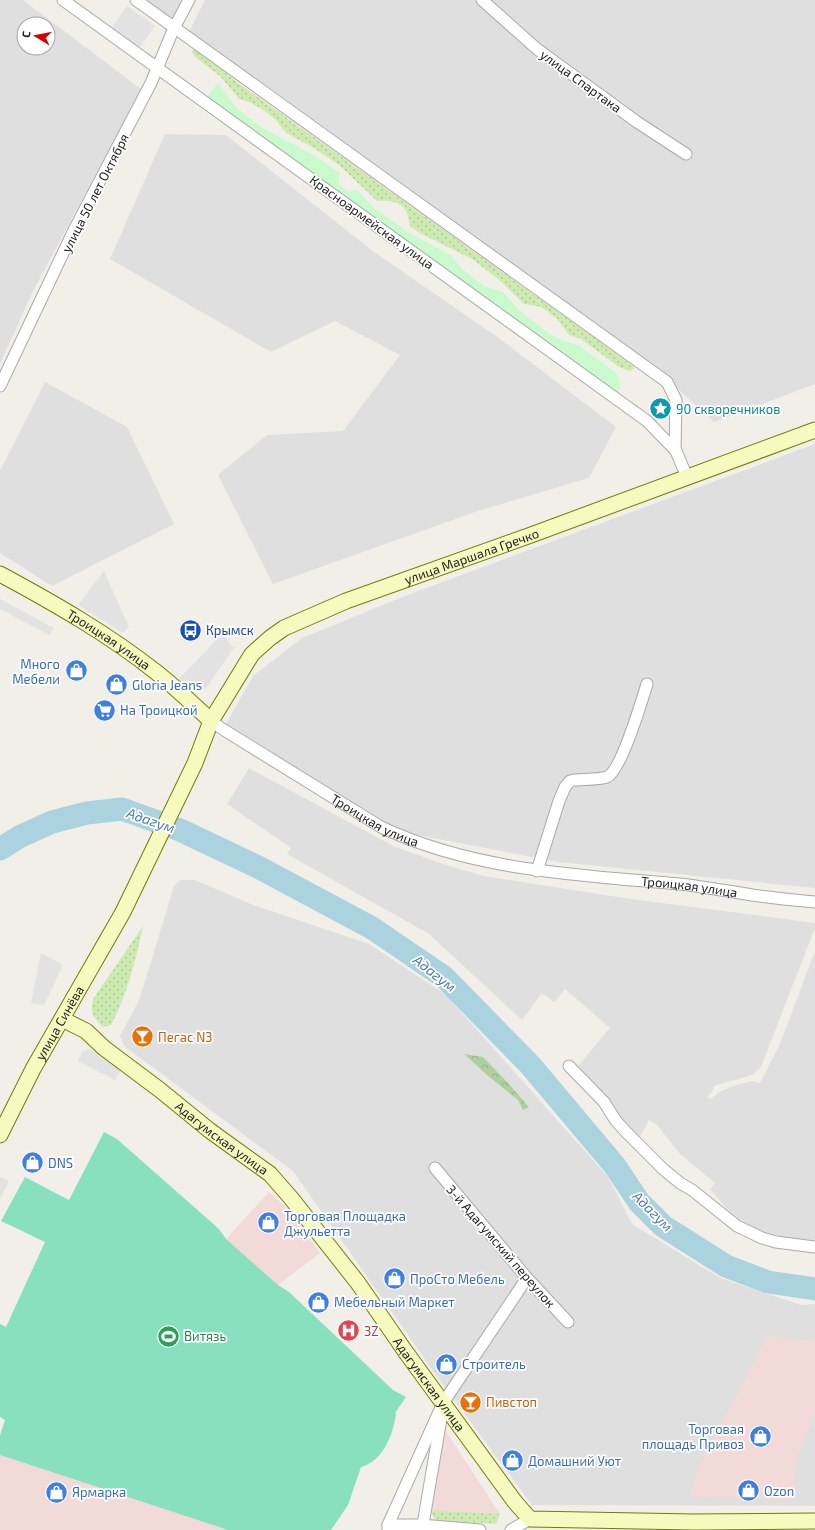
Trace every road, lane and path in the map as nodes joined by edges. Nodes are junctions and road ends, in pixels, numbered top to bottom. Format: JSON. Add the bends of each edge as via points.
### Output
{"nodes":[{"id":1,"x":63,"y":0,"type":"edge"},
{"id":2,"x":136,"y":0,"type":"edge"},
{"id":3,"x":189,"y":0,"type":"edge"},
{"id":4,"x":482,"y":0,"type":"edge"},
{"id":5,"x":174,"y":28,"type":"junction"},
{"id":6,"x":158,"y":67,"type":"junction"},
{"id":7,"x":686,"y":154,"type":"dead end"},
{"id":8,"x":0,"y":386,"type":"edge"},
{"id":9,"x":815,"y":430,"type":"edge"},
{"id":10,"x":676,"y":450,"type":"junction"},
{"id":11,"x":687,"y":477,"type":"junction"},
{"id":12,"x":0,"y":574,"type":"edge"},
{"id":13,"x":647,"y":684,"type":"dead end"},
{"id":14,"x":211,"y":721,"type":"junction"},
{"id":15,"x":195,"y":763,"type":"joint"},
{"id":16,"x":537,"y":871,"type":"junction"},
{"id":17,"x":815,"y":902,"type":"edge"},
{"id":18,"x":62,"y":1019,"type":"junction"},
{"id":19,"x":569,"y":1066,"type":"dead end"},
{"id":20,"x":0,"y":1136,"type":"edge"},
{"id":21,"x":435,"y":1168,"type":"dead end"},
{"id":22,"x":815,"y":1248,"type":"edge"},
{"id":23,"x":527,"y":1278,"type":"junction"},
{"id":24,"x":568,"y":1322,"type":"dead end"},
{"id":25,"x":443,"y":1403,"type":"junction"},
{"id":26,"x":530,"y":1519,"type":"junction"},
{"id":27,"x":815,"y":1521,"type":"edge"},
{"id":28,"x":421,"y":1527,"type":"edge"},
{"id":29,"x":388,"y":1528,"type":"edge"},
{"id":30,"x":480,"y":1530,"type":"edge"},
{"id":31,"x":511,"y":1530,"type":"edge"}],
"edges":[{"from":1,"to":6,"type":"street","name":"Красноармейская улица","via":[[140,57]]},
{"from":2,"to":5,"type":"street","name":"Красноармейская улица"},
{"from":3,"to":5,"type":"street","name":"улица 50 лет Октября"},
{"from":4,"to":7,"type":"street","name":"улица Спартака","via":[[537,49],[637,122]]},
{"from":5,"to":6,"type":"street","name":"улица 50 лет Октября"},
{"from":5,"to":10,"type":"street","name":"Красноармейская улица","via":[[666,382],[676,400]]},
{"from":6,"to":8,"type":"street","name":"улица 50 лет Октября","via":[[74,230]]},
{"from":6,"to":10,"type":"street","name":"Красноармейская улица","via":[[620,400],[647,421]]},
{"from":9,"to":11,"type":"main road","name":"улица Маршала Гречко"},
{"from":10,"to":11,"type":"street","name":"Красноармейская улица"},
{"from":11,"to":14,"type":"main road","name":"улица Маршала Гречко","via":[[346,601],[284,628],[252,654]]},
{"from":12,"to":14,"type":"main road","name":"Троицкая улица","via":[[54,603],[156,672]]},
{"from":13,"to":16,"type":"street","via":[[626,747],[614,771],[606,777],[574,780],[565,787]]},
{"from":14,"to":15,"type":"main road","name":"улица Маршала Гречко"},
{"from":14,"to":16,"type":"street","name":"Троицкая улица","via":[[381,828],[468,858]]},
{"from":15,"to":18,"type":"main road","name":"улица Синёва","via":[[123,912]]},
{"from":16,"to":17,"type":"street","name":"Троицкая улица","via":[[682,885]]},
{"from":18,"to":20,"type":"main road","name":"улица Синёва","via":[[33,1069]]},
{"from":18,"to":25,"type":"main road","name":"Адагумская улица","via":[[86,1031],[209,1130],[270,1174],[358,1283]]},
{"from":19,"to":22,"type":"street","via":[[604,1102],[626,1132],[663,1169],[737,1226],[776,1242]]},
{"from":21,"to":23,"type":"street","name":"3-й Адагумский переулок"},
{"from":23,"to":24,"type":"street","name":"3-й Адагумский переулок"},
{"from":23,"to":25,"type":"street"},
{"from":25,"to":26,"type":"main road","name":"Адагумская улица"},
{"from":25,"to":28,"type":"street"},
{"from":25,"to":29,"type":"street"},
{"from":26,"to":27,"type":"main road"},
{"from":26,"to":31,"type":"street"},
{"from":28,"to":29,"type":"street"},
{"from":28,"to":30,"type":"street"}]}
